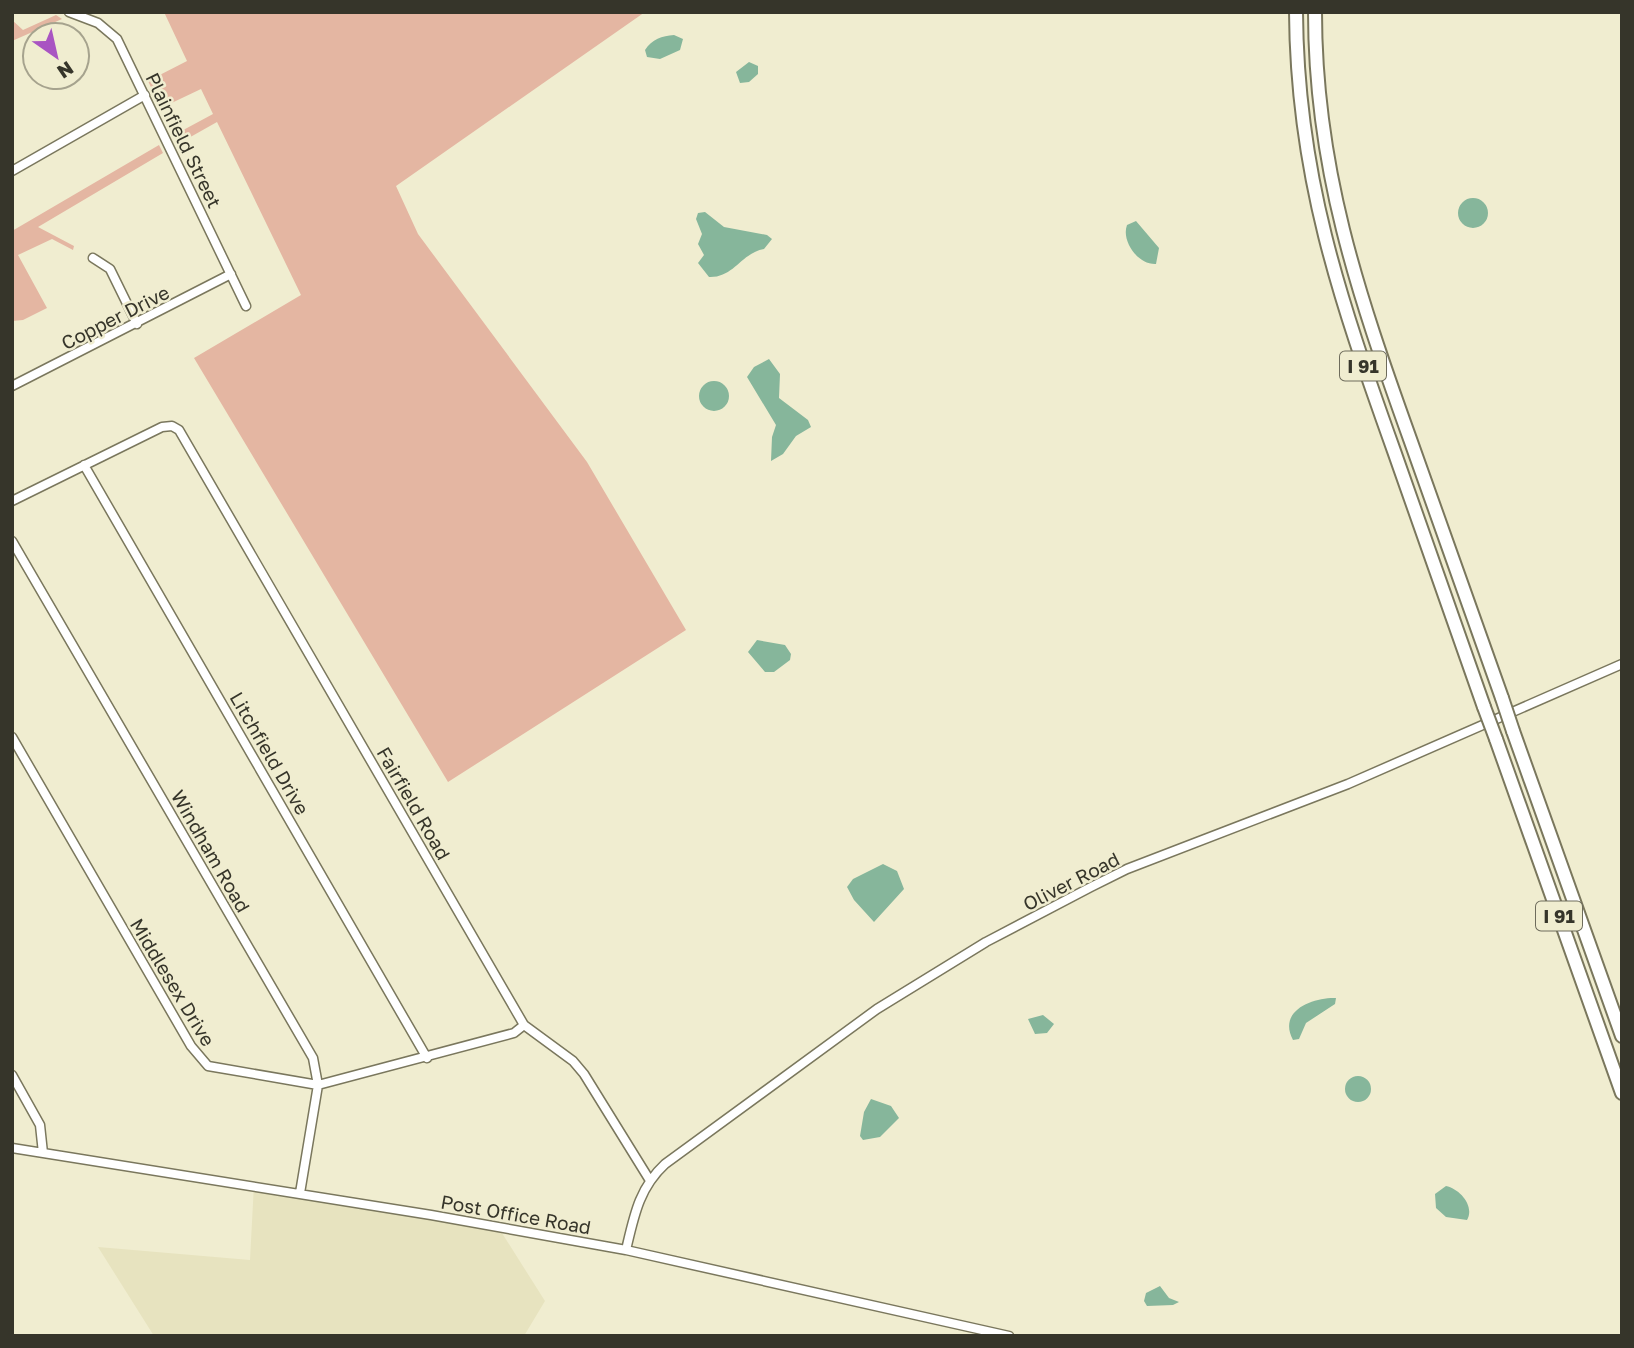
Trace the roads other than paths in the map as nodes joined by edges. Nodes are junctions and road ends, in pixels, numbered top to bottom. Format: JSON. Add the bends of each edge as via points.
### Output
{"nodes":[{"id":1,"x":69,"y":12,"type":"edge"},
{"id":2,"x":1296,"y":12,"type":"edge"},
{"id":3,"x":1315,"y":12,"type":"edge"},
{"id":4,"x":145,"y":95,"type":"junction"},
{"id":5,"x":12,"y":171,"type":"edge"},
{"id":6,"x":93,"y":257,"type":"dead end"},
{"id":7,"x":231,"y":274,"type":"junction"},
{"id":8,"x":246,"y":306,"type":"dead end"},
{"id":9,"x":137,"y":324,"type":"junction"},
{"id":10,"x":12,"y":386,"type":"edge"},
{"id":11,"x":84,"y":465,"type":"junction"},
{"id":12,"x":12,"y":501,"type":"edge"},
{"id":13,"x":12,"y":541,"type":"edge"},
{"id":14,"x":1622,"y":664,"type":"edge"},
{"id":15,"x":12,"y":737,"type":"edge"},
{"id":16,"x":524,"y":1025,"type":"junction"},
{"id":17,"x":1622,"y":1036,"type":"edge"},
{"id":18,"x":426,"y":1058,"type":"junction"},
{"id":19,"x":12,"y":1075,"type":"edge"},
{"id":20,"x":318,"y":1084,"type":"junction"},
{"id":21,"x":1622,"y":1093,"type":"edge"},
{"id":22,"x":12,"y":1148,"type":"edge"},
{"id":23,"x":43,"y":1153,"type":"junction"},
{"id":24,"x":649,"y":1179,"type":"junction"},
{"id":25,"x":300,"y":1194,"type":"junction"},
{"id":26,"x":626,"y":1250,"type":"junction"},
{"id":27,"x":1009,"y":1336,"type":"edge"}],
"edges":[{"from":1,"to":4,"type":"street","name":"Plainfield Street","via":[[110,30]]},
{"from":2,"to":21,"type":"highway","number":"I 91","bridge":true,"via":[[1305,139],[1331,265]]},
{"from":3,"to":17,"type":"highway","number":"I 91","bridge":true,"via":[[1323,131],[1349,261]]},
{"from":4,"to":5,"type":"street"},
{"from":4,"to":7,"type":"street","name":"Plainfield Street"},
{"from":6,"to":9,"type":"street","via":[[110,269]]},
{"from":7,"to":8,"type":"street","name":"Plainfield Street"},
{"from":7,"to":9,"type":"street","name":"Copper Drive"},
{"from":9,"to":10,"type":"street","name":"Copper Drive"},
{"from":11,"to":12,"type":"street"},
{"from":11,"to":16,"type":"street","name":"Fairfield Road","via":[[162,427],[179,430]]},
{"from":11,"to":18,"type":"street","name":"Litchfield Drive"},
{"from":13,"to":20,"type":"street","name":"Windham Road","via":[[313,1058]]},
{"from":14,"to":24,"type":"street","name":"Oliver Road","via":[[1348,784],[1127,869],[986,942],[877,1009]]},
{"from":15,"to":20,"type":"street","name":"Middlesex Drive","via":[[201,1060],[208,1066]]},
{"from":16,"to":18,"type":"street","name":"Middlesex Drive","via":[[514,1033]]},
{"from":16,"to":24,"type":"street","name":"Fairfield Road","via":[[584,1074]]},
{"from":18,"to":20,"type":"street","name":"Middlesex Drive"},
{"from":19,"to":23,"type":"street","via":[[40,1125]]},
{"from":20,"to":25,"type":"street","name":"Windham Road"},
{"from":22,"to":23,"type":"street","name":"Post Office Road"},
{"from":23,"to":25,"type":"street","name":"Post Office Road"},
{"from":24,"to":26,"type":"street","name":"Oliver Road"},
{"from":25,"to":26,"type":"street","name":"Post Office Road"},
{"from":26,"to":27,"type":"street","name":"Post Office Road"}]}
